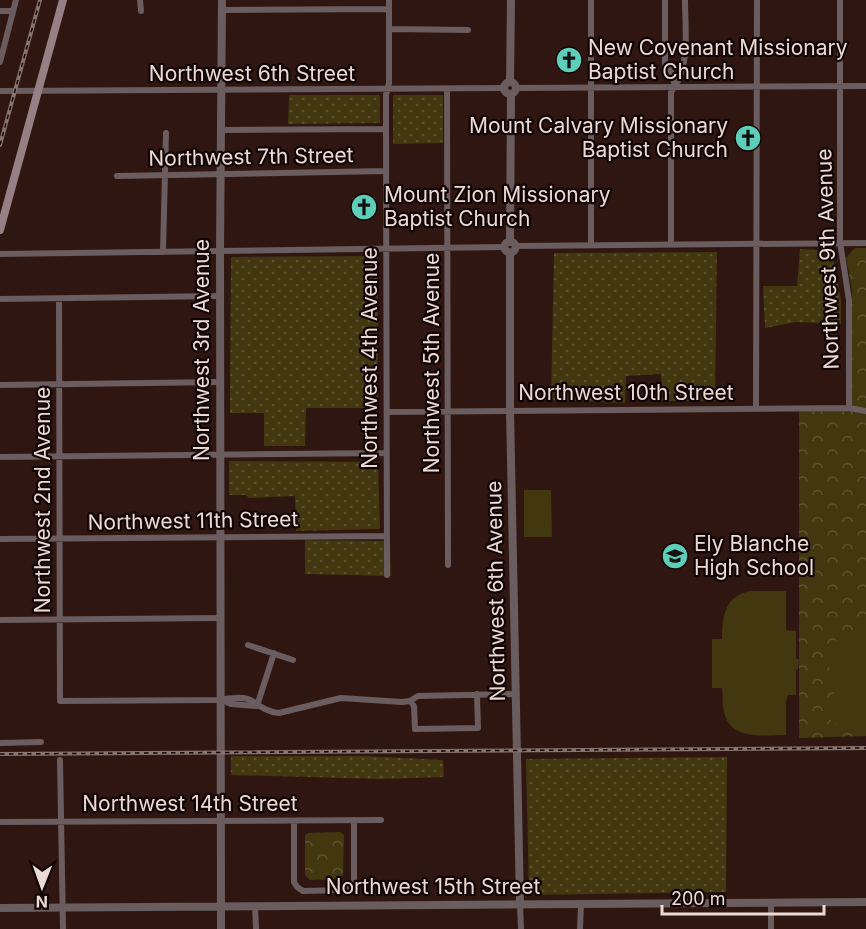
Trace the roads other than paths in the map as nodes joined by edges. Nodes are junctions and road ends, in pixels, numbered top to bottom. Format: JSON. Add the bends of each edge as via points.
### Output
{"nodes":[{"id":1,"x":16,"y":0,"type":"edge"},
{"id":2,"x":63,"y":0,"type":"edge"},
{"id":3,"x":141,"y":0,"type":"edge"},
{"id":4,"x":222,"y":0,"type":"edge"},
{"id":5,"x":389,"y":0,"type":"edge"},
{"id":6,"x":511,"y":0,"type":"edge"},
{"id":7,"x":591,"y":0,"type":"edge"},
{"id":8,"x":664,"y":0,"type":"edge"},
{"id":9,"x":685,"y":0,"type":"edge"},
{"id":10,"x":757,"y":0,"type":"edge"},
{"id":11,"x":840,"y":0,"type":"edge"},
{"id":12,"x":389,"y":9,"type":"junction"},
{"id":13,"x":222,"y":10,"type":"junction"},
{"id":14,"x":0,"y":11,"type":"edge"},
{"id":15,"x":13,"y":11,"type":"junction"},
{"id":16,"x":141,"y":11,"type":"dead end"},
{"id":17,"x":389,"y":29,"type":"junction"},
{"id":18,"x":468,"y":30,"type":"dead end"},
{"id":19,"x":0,"y":62,"type":"edge"},
{"id":20,"x":675,"y":86,"type":"junction"},
{"id":21,"x":840,"y":86,"type":"junction"},
{"id":22,"x":866,"y":86,"type":"edge"},
{"id":23,"x":592,"y":87,"type":"junction"},
{"id":24,"x":756,"y":87,"type":"junction"},
{"id":25,"x":510,"y":88,"type":"junction"},
{"id":26,"x":387,"y":89,"type":"junction"},
{"id":27,"x":447,"y":89,"type":"junction"},
{"id":28,"x":222,"y":90,"type":"junction"},
{"id":29,"x":0,"y":91,"type":"edge"},
{"id":30,"x":38,"y":92,"type":"junction"},
{"id":31,"x":222,"y":129,"type":"junction"},
{"id":32,"x":386,"y":129,"type":"junction"},
{"id":33,"x":166,"y":133,"type":"dead end"},
{"id":34,"x":386,"y":171,"type":"junction"},
{"id":35,"x":222,"y":173,"type":"junction"},
{"id":36,"x":166,"y":175,"type":"junction"},
{"id":37,"x":117,"y":176,"type":"dead end"},
{"id":38,"x":0,"y":230,"type":"edge"},
{"id":39,"x":840,"y":242,"type":"junction"},
{"id":40,"x":757,"y":243,"type":"junction"},
{"id":41,"x":866,"y":243,"type":"edge"},
{"id":42,"x":671,"y":244,"type":"junction"},
{"id":43,"x":591,"y":245,"type":"junction"},
{"id":44,"x":510,"y":247,"type":"junction"},
{"id":45,"x":387,"y":248,"type":"junction"},
{"id":46,"x":449,"y":248,"type":"junction"},
{"id":47,"x":220,"y":251,"type":"junction"},
{"id":48,"x":163,"y":252,"type":"junction"},
{"id":49,"x":0,"y":254,"type":"edge"},
{"id":50,"x":220,"y":296,"type":"junction"},
{"id":51,"x":0,"y":298,"type":"edge"},
{"id":52,"x":59,"y":299,"type":"junction"},
{"id":53,"x":220,"y":382,"type":"junction"},
{"id":54,"x":0,"y":385,"type":"edge"},
{"id":55,"x":59,"y":386,"type":"junction"},
{"id":56,"x":756,"y":408,"type":"junction"},
{"id":57,"x":849,"y":408,"type":"junction"},
{"id":58,"x":510,"y":410,"type":"junction"},
{"id":59,"x":866,"y":411,"type":"edge"},
{"id":60,"x":387,"y":412,"type":"junction"},
{"id":61,"x":449,"y":412,"type":"junction"},
{"id":62,"x":386,"y":453,"type":"junction"},
{"id":63,"x":220,"y":455,"type":"junction"},
{"id":64,"x":0,"y":457,"type":"edge"},
{"id":65,"x":59,"y":457,"type":"junction"},
{"id":66,"x":386,"y":536,"type":"junction"},
{"id":67,"x":220,"y":537,"type":"junction"},
{"id":68,"x":0,"y":539,"type":"edge"},
{"id":69,"x":60,"y":540,"type":"junction"},
{"id":70,"x":448,"y":565,"type":"dead end"},
{"id":71,"x":387,"y":575,"type":"dead end"},
{"id":72,"x":221,"y":618,"type":"junction"},
{"id":73,"x":0,"y":620,"type":"edge"},
{"id":74,"x":59,"y":620,"type":"junction"},
{"id":75,"x":248,"y":645,"type":"dead end"},
{"id":76,"x":274,"y":653,"type":"junction"},
{"id":77,"x":293,"y":660,"type":"dead end"},
{"id":78,"x":477,"y":694,"type":"junction"},
{"id":79,"x":516,"y":694,"type":"junction"},
{"id":80,"x":222,"y":700,"type":"junction"},
{"id":81,"x":410,"y":701,"type":"junction"},
{"id":82,"x":257,"y":706,"type":"junction"},
{"id":83,"x":0,"y":742,"type":"edge"},
{"id":84,"x":42,"y":742,"type":"dead end"},
{"id":85,"x":60,"y":760,"type":"dead end"},
{"id":86,"x":354,"y":820,"type":"junction"},
{"id":87,"x":381,"y":820,"type":"dead end"},
{"id":88,"x":62,"y":821,"type":"junction"},
{"id":89,"x":222,"y":821,"type":"junction"},
{"id":90,"x":294,"y":821,"type":"junction"},
{"id":91,"x":0,"y":822,"type":"edge"},
{"id":92,"x":866,"y":902,"type":"edge"},
{"id":93,"x":771,"y":903,"type":"junction"},
{"id":94,"x":520,"y":904,"type":"junction"},
{"id":95,"x":580,"y":904,"type":"junction"},
{"id":96,"x":221,"y":906,"type":"junction"},
{"id":97,"x":255,"y":906,"type":"junction"},
{"id":98,"x":0,"y":908,"type":"edge"},
{"id":99,"x":64,"y":908,"type":"junction"},
{"id":100,"x":63,"y":929,"type":"edge"},
{"id":101,"x":221,"y":929,"type":"edge"},
{"id":102,"x":256,"y":929,"type":"edge"},
{"id":103,"x":521,"y":929,"type":"edge"},
{"id":104,"x":580,"y":929,"type":"edge"},
{"id":105,"x":771,"y":929,"type":"edge"}],
"edges":[{"from":1,"to":15,"type":"street"},
{"from":2,"to":30,"type":"main road"},
{"from":3,"to":16,"type":"street"},
{"from":4,"to":13,"type":"street","name":"Northwest 3rd Avenue"},
{"from":5,"to":12,"type":"street","name":"Northwest 4th Avenue"},
{"from":6,"to":25,"type":"street","name":"Northwest 6th Avenue"},
{"from":7,"to":23,"type":"street"},
{"from":8,"to":20,"type":"street","via":[[665,64]]},
{"from":9,"to":20,"type":"street","via":[[684,64]]},
{"from":10,"to":24,"type":"street"},
{"from":11,"to":21,"type":"street","name":"Northwest 9th Avenue"},
{"from":12,"to":13,"type":"street"},
{"from":12,"to":17,"type":"street","name":"Northwest 4th Avenue"},
{"from":13,"to":28,"type":"street","name":"Northwest 3rd Avenue"},
{"from":14,"to":15,"type":"street"},
{"from":15,"to":19,"type":"street"},
{"from":17,"to":18,"type":"street"},
{"from":17,"to":26,"type":"street","name":"Northwest 4th Avenue"},
{"from":20,"to":23,"type":"street","name":"Northwest 6th Street"},
{"from":20,"to":24,"type":"street","name":"Northwest 6th Street"},
{"from":20,"to":42,"type":"street","via":[[670,92]]},
{"from":21,"to":22,"type":"street","name":"Northwest 6th Street"},
{"from":21,"to":24,"type":"street","name":"Northwest 6th Street"},
{"from":21,"to":39,"type":"street","name":"Northwest 9th Avenue"},
{"from":23,"to":25,"type":"street","name":"Northwest 6th Street"},
{"from":23,"to":43,"type":"street"},
{"from":24,"to":40,"type":"street"},
{"from":25,"to":27,"type":"street","name":"Northwest 6th Street"},
{"from":25,"to":44,"type":"street","name":"Northwest 6th Avenue"},
{"from":26,"to":27,"type":"street","name":"Northwest 6th Street"},
{"from":26,"to":28,"type":"street","name":"Northwest 6th Street"},
{"from":26,"to":32,"type":"street","name":"Northwest 4th Avenue"},
{"from":27,"to":46,"type":"street","name":"Northwest 5th Avenue"},
{"from":28,"to":30,"type":"street","name":"Northwest 6th Street"},
{"from":28,"to":31,"type":"street","name":"Northwest 3rd Avenue"},
{"from":29,"to":30,"type":"street","name":"Northwest 6th Street"},
{"from":30,"to":38,"type":"main road"},
{"from":31,"to":32,"type":"street"},
{"from":31,"to":35,"type":"street","name":"Northwest 3rd Avenue"},
{"from":32,"to":34,"type":"street","name":"Northwest 4th Avenue"},
{"from":33,"to":36,"type":"street"},
{"from":34,"to":35,"type":"street","name":"Northwest 7th Street"},
{"from":34,"to":45,"type":"street","name":"Northwest 4th Avenue"},
{"from":35,"to":36,"type":"street","name":"Northwest 7th Street"},
{"from":35,"to":47,"type":"street","name":"Northwest 3rd Avenue"},
{"from":36,"to":37,"type":"street","name":"Northwest 7th Street"},
{"from":36,"to":48,"type":"street"},
{"from":39,"to":40,"type":"street"},
{"from":39,"to":41,"type":"street"},
{"from":39,"to":57,"type":"street","name":"Northwest 9th Avenue","via":[[849,300]]},
{"from":40,"to":42,"type":"street"},
{"from":40,"to":56,"type":"street"},
{"from":42,"to":43,"type":"street"},
{"from":43,"to":44,"type":"street"},
{"from":44,"to":46,"type":"street"},
{"from":44,"to":58,"type":"street","name":"Northwest 6th Avenue"},
{"from":45,"to":46,"type":"street"},
{"from":45,"to":47,"type":"street"},
{"from":45,"to":60,"type":"street","name":"Northwest 4th Avenue"},
{"from":46,"to":61,"type":"street","name":"Northwest 5th Avenue"},
{"from":47,"to":48,"type":"street"},
{"from":47,"to":50,"type":"street","name":"Northwest 3rd Avenue"},
{"from":48,"to":49,"type":"street"},
{"from":50,"to":52,"type":"street"},
{"from":50,"to":53,"type":"street","name":"Northwest 3rd Avenue"},
{"from":51,"to":52,"type":"street"},
{"from":52,"to":55,"type":"street","name":"Northwest 2nd Avenue"},
{"from":53,"to":55,"type":"street"},
{"from":53,"to":63,"type":"street","name":"Northwest 3rd Avenue"},
{"from":54,"to":55,"type":"street"},
{"from":55,"to":65,"type":"street","name":"Northwest 2nd Avenue"},
{"from":56,"to":57,"type":"street","name":"Northwest 10th Street"},
{"from":56,"to":58,"type":"street","name":"Northwest 10th Street"},
{"from":57,"to":59,"type":"street","name":"Northwest 10th Street"},
{"from":58,"to":61,"type":"street","name":"Northwest 10th Street"},
{"from":58,"to":79,"type":"street","name":"Northwest 6th Avenue"},
{"from":60,"to":61,"type":"street","name":"Northwest 10th Street"},
{"from":60,"to":62,"type":"street","name":"Northwest 4th Avenue"},
{"from":61,"to":70,"type":"street","name":"Northwest 5th Avenue"},
{"from":62,"to":63,"type":"street"},
{"from":62,"to":66,"type":"street","name":"Northwest 4th Avenue"},
{"from":63,"to":65,"type":"street"},
{"from":63,"to":67,"type":"street","name":"Northwest 3rd Avenue"},
{"from":64,"to":65,"type":"street"},
{"from":65,"to":69,"type":"street","name":"Northwest 2nd Avenue"},
{"from":66,"to":67,"type":"street","name":"Northwest 11th Street"},
{"from":66,"to":71,"type":"street","name":"Northwest 4th Avenue"},
{"from":67,"to":69,"type":"street","name":"Northwest 11th Street"},
{"from":67,"to":72,"type":"street","name":"Northwest 3rd Avenue"},
{"from":68,"to":69,"type":"street","name":"Northwest 11th Street"},
{"from":69,"to":74,"type":"street","name":"Northwest 2nd Avenue"},
{"from":72,"to":74,"type":"street"},
{"from":72,"to":80,"type":"street","name":"Northwest 3rd Avenue"},
{"from":73,"to":74,"type":"street"},
{"from":74,"to":80,"type":"street","name":"Northwest 2nd Avenue","via":[[60,701]]},
{"from":75,"to":76,"type":"street"},
{"from":76,"to":77,"type":"street"},
{"from":76,"to":82,"type":"street"},
{"from":78,"to":79,"type":"street"},
{"from":78,"to":81,"type":"street","via":[[418,696]]},
{"from":78,"to":81,"type":"street","via":[[478,728],[415,729],[414,706]]},
{"from":79,"to":94,"type":"street","name":"Northwest 6th Avenue"},
{"from":80,"to":82,"type":"street","via":[[244,698]]},
{"from":80,"to":89,"type":"street","name":"Northwest 3rd Avenue"},
{"from":81,"to":82,"type":"street","via":[[341,698],[279,713]]},
{"from":83,"to":84,"type":"street"},
{"from":85,"to":88,"type":"street"},
{"from":86,"to":87,"type":"street","name":"Northwest 14th Street"},
{"from":86,"to":90,"type":"street","name":"Northwest 14th Street"},
{"from":86,"to":90,"type":"street","via":[[351,887],[303,891],[294,882]]},
{"from":88,"to":89,"type":"street","name":"Northwest 14th Street"},
{"from":88,"to":91,"type":"street","name":"Northwest 14th Street"},
{"from":88,"to":99,"type":"street"},
{"from":89,"to":90,"type":"street","name":"Northwest 14th Street"},
{"from":89,"to":96,"type":"street","name":"Northwest 3rd Avenue"},
{"from":92,"to":93,"type":"street","name":"Northwest 15th Street"},
{"from":93,"to":95,"type":"street","name":"Northwest 15th Street"},
{"from":93,"to":105,"type":"street"},
{"from":94,"to":95,"type":"street","name":"Northwest 15th Street"},
{"from":94,"to":97,"type":"street","name":"Northwest 15th Street"},
{"from":94,"to":103,"type":"street","name":"Northwest 6th Avenue"},
{"from":95,"to":104,"type":"street"},
{"from":96,"to":97,"type":"street","name":"Northwest 15th Street"},
{"from":96,"to":99,"type":"street","name":"Northwest 15th Street"},
{"from":96,"to":101,"type":"street","name":"Northwest 3rd Avenue"},
{"from":97,"to":102,"type":"street"},
{"from":98,"to":99,"type":"street","name":"Northwest 15th Street"},
{"from":99,"to":100,"type":"street"}]}
